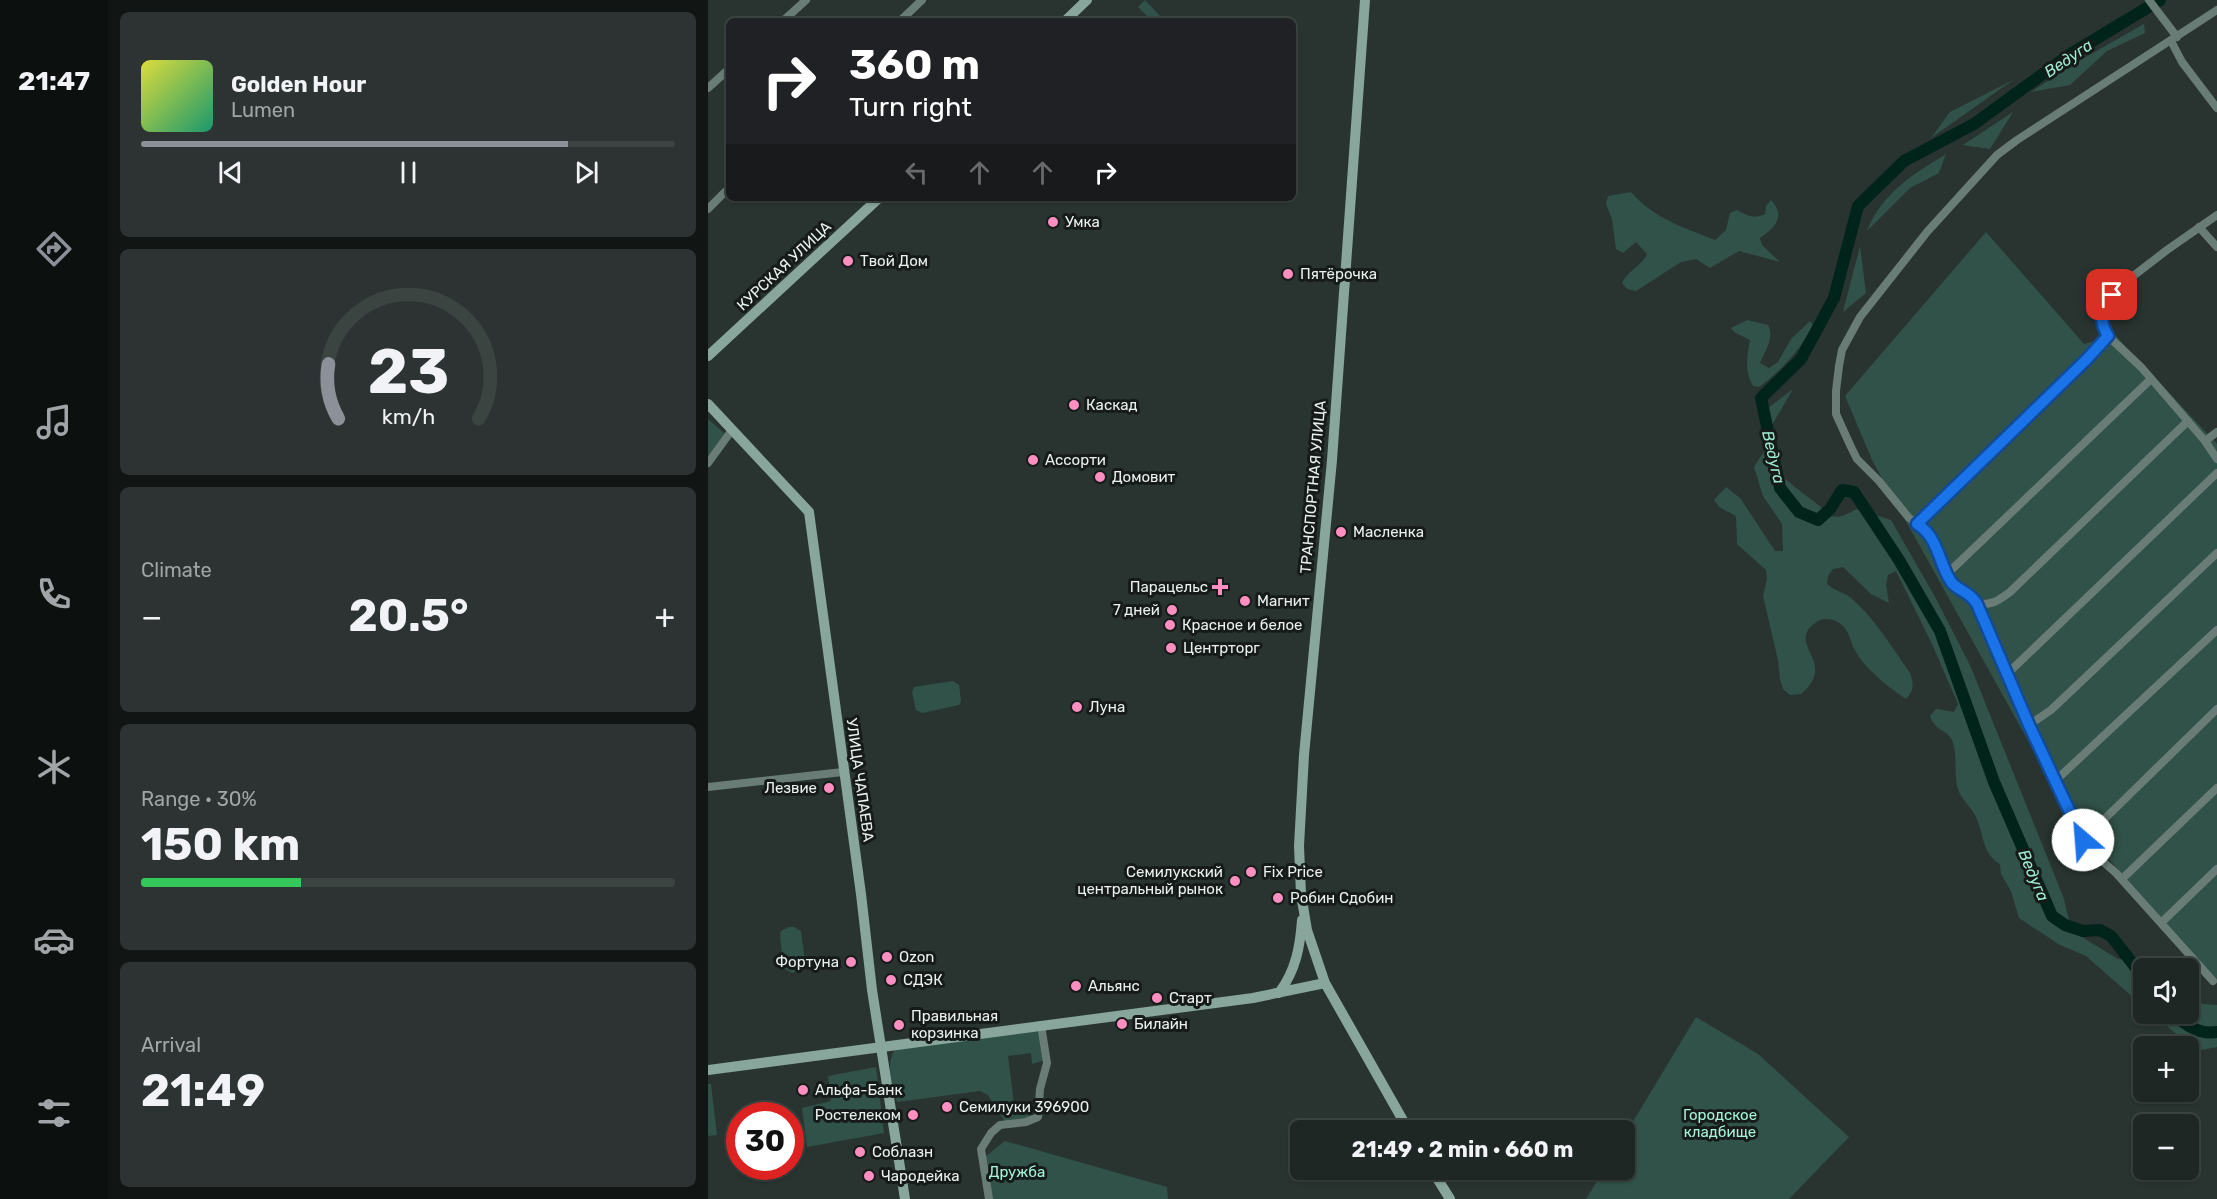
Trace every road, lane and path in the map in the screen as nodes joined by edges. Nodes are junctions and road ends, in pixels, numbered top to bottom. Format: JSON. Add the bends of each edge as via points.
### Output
{"nodes":[{"id":1,"x":806,"y":0,"type":"edge"},
{"id":2,"x":922,"y":0,"type":"edge"},
{"id":3,"x":1087,"y":0,"type":"edge"},
{"id":4,"x":1365,"y":0,"type":"edge"},
{"id":5,"x":2149,"y":0,"type":"edge"},
{"id":6,"x":2217,"y":10,"type":"edge"},
{"id":7,"x":786,"y":18,"type":"edge"},
{"id":8,"x":903,"y":18,"type":"edge"},
{"id":9,"x":1068,"y":18,"type":"edge"},
{"id":10,"x":2174,"y":39,"type":"junction"},
{"id":11,"x":726,"y":72,"type":"edge"},
{"id":12,"x":708,"y":88,"type":"edge"},
{"id":13,"x":2217,"y":108,"type":"edge"},
{"id":14,"x":726,"y":191,"type":"edge"},
{"id":15,"x":876,"y":201,"type":"edge"},
{"id":16,"x":708,"y":209,"type":"edge"},
{"id":17,"x":2217,"y":215,"type":"edge"},
{"id":18,"x":2199,"y":227,"type":"junction"},
{"id":19,"x":2217,"y":247,"type":"edge"},
{"id":20,"x":2108,"y":336,"type":"junction"},
{"id":21,"x":708,"y":356,"type":"edge"},
{"id":22,"x":2151,"y":379,"type":"junction"},
{"id":23,"x":708,"y":404,"type":"edge"},
{"id":24,"x":2188,"y":421,"type":"junction"},
{"id":25,"x":732,"y":430,"type":"junction"},
{"id":26,"x":2217,"y":432,"type":"edge"},
{"id":27,"x":2205,"y":441,"type":"junction"},
{"id":28,"x":2217,"y":459,"type":"edge"},
{"id":29,"x":708,"y":463,"type":"edge"},
{"id":30,"x":2217,"y":472,"type":"edge"},
{"id":31,"x":1917,"y":524,"type":"junction"},
{"id":32,"x":2217,"y":553,"type":"edge"},
{"id":33,"x":1947,"y":574,"type":"junction"},
{"id":34,"x":1977,"y":604,"type":"junction"},
{"id":35,"x":2217,"y":630,"type":"edge"},
{"id":36,"x":2006,"y":675,"type":"junction"},
{"id":37,"x":2217,"y":709,"type":"edge"},
{"id":38,"x":2029,"y":725,"type":"junction"},
{"id":39,"x":843,"y":772,"type":"junction"},
{"id":40,"x":2055,"y":782,"type":"junction"},
{"id":41,"x":708,"y":787,"type":"edge"},
{"id":42,"x":2217,"y":788,"type":"edge"},
{"id":43,"x":2083,"y":840,"type":"junction"},
{"id":44,"x":2217,"y":869,"type":"edge"},
{"id":45,"x":2122,"y":879,"type":"junction"},
{"id":46,"x":1303,"y":905,"type":"junction"},
{"id":47,"x":2161,"y":923,"type":"junction"},
{"id":48,"x":2213,"y":981,"type":"dead end"},
{"id":49,"x":1325,"y":983,"type":"junction"},
{"id":50,"x":1280,"y":993,"type":"junction"},
{"id":51,"x":1041,"y":1025,"type":"junction"},
{"id":52,"x":880,"y":1047,"type":"junction"},
{"id":53,"x":708,"y":1070,"type":"edge"},
{"id":54,"x":1403,"y":1120,"type":"edge"},
{"id":55,"x":1438,"y":1180,"type":"edge"},
{"id":56,"x":905,"y":1199,"type":"edge"},
{"id":57,"x":989,"y":1199,"type":"edge"},
{"id":58,"x":1450,"y":1199,"type":"edge"}],
"edges":[{"from":1,"to":7,"type":"street"},
{"from":2,"to":8,"type":"street"},
{"from":3,"to":9,"type":"street"},
{"from":4,"to":46,"type":"street","name":"ТРАНСПОРТНАЯ УЛИЦА","via":[[1332,460],[1304,755],[1299,846]]},
{"from":5,"to":10,"type":"street"},
{"from":6,"to":10,"type":"street"},
{"from":10,"to":13,"type":"street","via":[[2182,62]]},
{"from":10,"to":31,"type":"street","via":[[1997,155],[1928,232],[1849,336],[1839,366],[1836,414],[1857,459]]},
{"from":11,"to":12,"type":"street"},
{"from":14,"to":16,"type":"street"},
{"from":15,"to":21,"type":"street","name":"КУРСКАЯ УЛИЦА"},
{"from":17,"to":18,"type":"street"},
{"from":18,"to":19,"type":"street"},
{"from":18,"to":20,"type":"street","via":[[2112,295],[2100,320]]},
{"from":20,"to":22,"type":"street"},
{"from":20,"to":31,"type":"street"},
{"from":22,"to":24,"type":"street"},
{"from":22,"to":33,"type":"street"},
{"from":23,"to":25,"type":"street","name":"УЛИЦА ЧАПАЕВА"},
{"from":24,"to":27,"type":"street"},
{"from":24,"to":34,"type":"street","via":[[2010,592],[1989,605]]},
{"from":25,"to":29,"type":"street"},
{"from":25,"to":39,"type":"street","name":"УЛИЦА ЧАПАЕВА","via":[[809,512]]},
{"from":26,"to":27,"type":"street"},
{"from":27,"to":28,"type":"street"},
{"from":30,"to":36,"type":"street"},
{"from":31,"to":33,"type":"street","via":[[1933,540]]},
{"from":32,"to":38,"type":"street","via":[[2051,710]]},
{"from":33,"to":34,"type":"street"},
{"from":34,"to":36,"type":"street"},
{"from":35,"to":40,"type":"street"},
{"from":36,"to":38,"type":"street"},
{"from":37,"to":43,"type":"street"},
{"from":38,"to":40,"type":"street"},
{"from":39,"to":41,"type":"street"},
{"from":39,"to":52,"type":"street","name":"УЛИЦА ЧАПАЕВА"},
{"from":40,"to":43,"type":"street"},
{"from":42,"to":45,"type":"street"},
{"from":43,"to":45,"type":"street"},
{"from":44,"to":47,"type":"street"},
{"from":45,"to":47,"type":"street"},
{"from":46,"to":49,"type":"street","name":"ТРАНСПОРТНАЯ УЛИЦА"},
{"from":46,"to":50,"type":"street","via":[[1297,962]]},
{"from":47,"to":48,"type":"street"},
{"from":49,"to":50,"type":"street"},
{"from":49,"to":54,"type":"street","name":"ТРАНСПОРТНАЯ УЛИЦА"},
{"from":50,"to":51,"type":"street"},
{"from":51,"to":52,"type":"street"},
{"from":51,"to":57,"type":"street","via":[[1047,1063],[1038,1117],[1000,1125],[981,1149]]},
{"from":52,"to":53,"type":"street"},
{"from":52,"to":56,"type":"street","name":"УЛИЦА ЧАПАЕВА"},
{"from":55,"to":58,"type":"street"}]}
